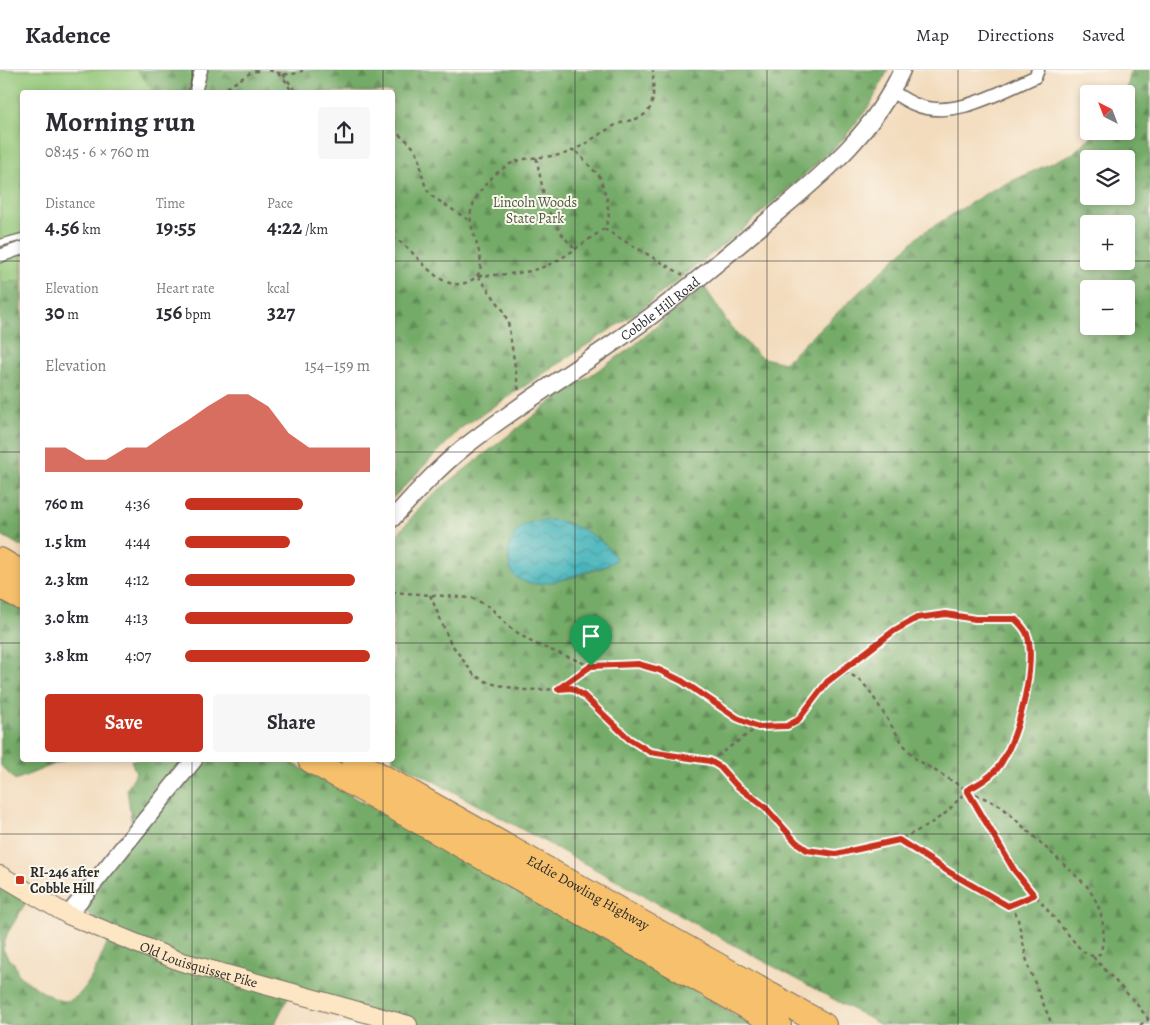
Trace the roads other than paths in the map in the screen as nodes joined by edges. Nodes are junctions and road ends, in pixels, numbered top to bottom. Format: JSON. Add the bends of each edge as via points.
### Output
{"nodes":[{"id":1,"x":201,"y":70,"type":"edge"},
{"id":2,"x":902,"y":70,"type":"edge"},
{"id":3,"x":1038,"y":70,"type":"edge"},
{"id":4,"x":196,"y":90,"type":"edge"},
{"id":5,"x":891,"y":91,"type":"junction"},
{"id":6,"x":20,"y":238,"type":"edge"},
{"id":7,"x":0,"y":243,"type":"edge"},
{"id":8,"x":20,"y":249,"type":"edge"},
{"id":9,"x":0,"y":256,"type":"edge"},
{"id":10,"x":395,"y":516,"type":"edge"},
{"id":11,"x":0,"y":560,"type":"edge"},
{"id":12,"x":20,"y":572,"type":"edge"},
{"id":13,"x":0,"y":586,"type":"edge"},
{"id":14,"x":20,"y":597,"type":"edge"},
{"id":15,"x":192,"y":762,"type":"edge"},
{"id":16,"x":314,"y":762,"type":"edge"},
{"id":17,"x":358,"y":762,"type":"edge"},
{"id":18,"x":0,"y":874,"type":"edge"},
{"id":19,"x":68,"y":915,"type":"junction"},
{"id":20,"x":388,"y":1022,"type":"edge"},
{"id":21,"x":408,"y":1025,"type":"edge"},
{"id":22,"x":780,"y":1025,"type":"edge"},
{"id":23,"x":824,"y":1025,"type":"edge"}],
"edges":[{"from":1,"to":4,"type":"street"},
{"from":2,"to":5,"type":"street","name":"Cobble Hill Road"},
{"from":3,"to":5,"type":"street","via":[[1035,77],[974,103],[941,110],[915,105]]},
{"from":5,"to":10,"type":"street","name":"Cobble Hill Road","via":[[872,122],[844,154],[647,319],[460,450]]},
{"from":6,"to":7,"type":"lane"},
{"from":8,"to":9,"type":"street"},
{"from":11,"to":12,"type":"highway"},
{"from":13,"to":14,"type":"highway"},
{"from":15,"to":19,"type":"street"},
{"from":16,"to":22,"type":"highway","name":"Eddie Dowling Highway"},
{"from":17,"to":23,"type":"highway","name":"Eddie Dowling Highway"},
{"from":18,"to":19,"type":"main road","name":"Old Louisquisset Pike"},
{"from":19,"to":20,"type":"main road","name":"Old Louisquisset Pike","via":[[179,961]]},
{"from":20,"to":21,"type":"main road","name":"Old Louisquisset Pike"}]}
